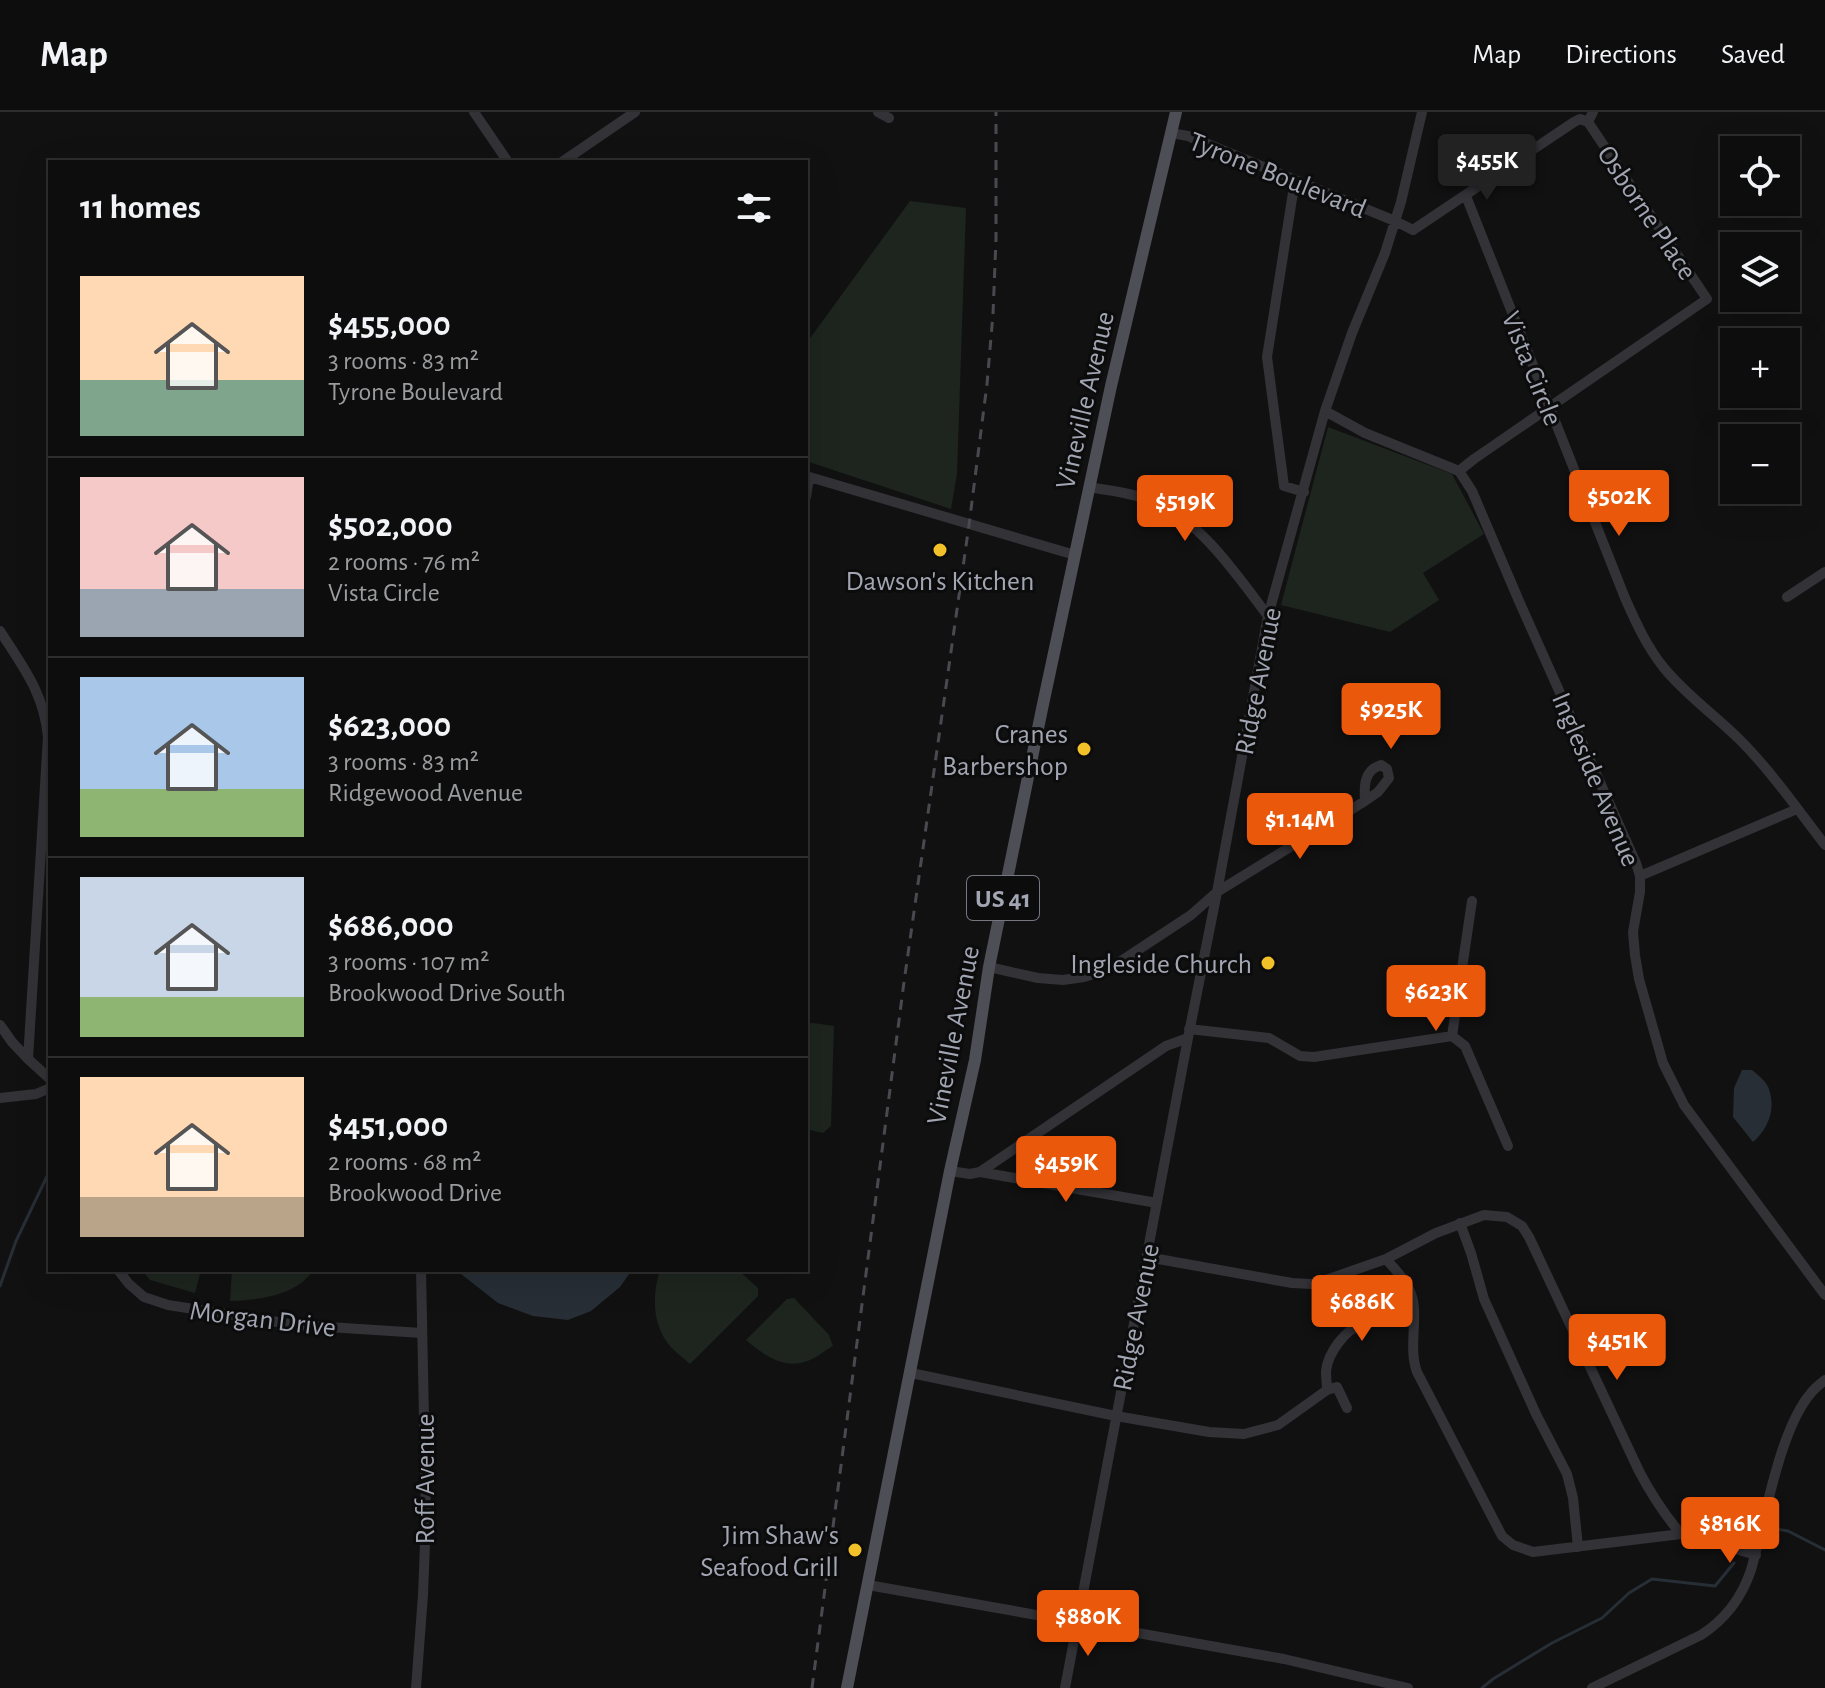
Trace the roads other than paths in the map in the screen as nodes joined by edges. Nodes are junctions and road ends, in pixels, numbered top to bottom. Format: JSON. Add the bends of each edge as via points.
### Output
{"nodes":[{"id":1,"x":474,"y":112,"type":"edge"},
{"id":2,"x":635,"y":112,"type":"edge"},
{"id":3,"x":878,"y":112,"type":"edge"},
{"id":4,"x":1176,"y":112,"type":"edge"},
{"id":5,"x":1422,"y":112,"type":"edge"},
{"id":6,"x":1590,"y":117,"type":"edge"},
{"id":7,"x":889,"y":118,"type":"dead end"},
{"id":8,"x":1171,"y":133,"type":"junction"},
{"id":9,"x":507,"y":160,"type":"edge"},
{"id":10,"x":565,"y":160,"type":"edge"},
{"id":11,"x":1295,"y":180,"type":"junction"},
{"id":12,"x":1466,"y":196,"type":"junction"},
{"id":13,"x":1395,"y":221,"type":"junction"},
{"id":14,"x":1549,"y":407,"type":"junction"},
{"id":15,"x":1325,"y":411,"type":"junction"},
{"id":16,"x":1459,"y":471,"type":"junction"},
{"id":17,"x":808,"y":476,"type":"edge"},
{"id":18,"x":1089,"y":487,"type":"junction"},
{"id":19,"x":1304,"y":492,"type":"junction"},
{"id":20,"x":1075,"y":555,"type":"junction"},
{"id":21,"x":1825,"y":572,"type":"edge"},
{"id":22,"x":1787,"y":597,"type":"dead end"},
{"id":23,"x":1268,"y":616,"type":"junction"},
{"id":24,"x":0,"y":631,"type":"edge"},
{"id":25,"x":48,"y":732,"type":"edge"},
{"id":26,"x":48,"y":752,"type":"edge"},
{"id":27,"x":1365,"y":801,"type":"dead end"},
{"id":28,"x":1797,"y":809,"type":"junction"},
{"id":29,"x":1825,"y":845,"type":"edge"},
{"id":30,"x":1640,"y":876,"type":"junction"},
{"id":31,"x":1217,"y":892,"type":"junction"},
{"id":32,"x":1472,"y":901,"type":"dead end"},
{"id":33,"x":989,"y":967,"type":"junction"},
{"id":34,"x":0,"y":1025,"type":"edge"},
{"id":35,"x":1188,"y":1034,"type":"junction"},
{"id":36,"x":1452,"y":1036,"type":"junction"},
{"id":37,"x":28,"y":1059,"type":"junction"},
{"id":38,"x":48,"y":1077,"type":"edge"},
{"id":39,"x":48,"y":1089,"type":"edge"},
{"id":40,"x":0,"y":1098,"type":"edge"},
{"id":41,"x":1508,"y":1146,"type":"dead end"},
{"id":42,"x":950,"y":1171,"type":"junction"},
{"id":43,"x":980,"y":1172,"type":"junction"},
{"id":44,"x":1157,"y":1203,"type":"junction"},
{"id":45,"x":1460,"y":1223,"type":"junction"},
{"id":46,"x":1147,"y":1257,"type":"junction"},
{"id":47,"x":1386,"y":1259,"type":"junction"},
{"id":48,"x":120,"y":1272,"type":"edge"},
{"id":49,"x":421,"y":1272,"type":"edge"},
{"id":50,"x":1825,"y":1295,"type":"edge"},
{"id":51,"x":1413,"y":1322,"type":"junction"},
{"id":52,"x":422,"y":1333,"type":"junction"},
{"id":53,"x":911,"y":1373,"type":"junction"},
{"id":54,"x":1825,"y":1380,"type":"edge"},
{"id":55,"x":1327,"y":1390,"type":"junction"},
{"id":56,"x":1347,"y":1408,"type":"dead end"},
{"id":57,"x":1116,"y":1416,"type":"junction"},
{"id":58,"x":1681,"y":1534,"type":"junction"},
{"id":59,"x":1761,"y":1534,"type":"junction"},
{"id":60,"x":1725,"y":1541,"type":"junction"},
{"id":61,"x":1578,"y":1547,"type":"junction"},
{"id":62,"x":1756,"y":1555,"type":"junction"},
{"id":63,"x":868,"y":1585,"type":"junction"},
{"id":64,"x":1078,"y":1622,"type":"junction"},
{"id":65,"x":416,"y":1688,"type":"edge"},
{"id":66,"x":847,"y":1688,"type":"edge"},
{"id":67,"x":1065,"y":1688,"type":"edge"},
{"id":68,"x":1408,"y":1688,"type":"edge"},
{"id":69,"x":1592,"y":1688,"type":"edge"}],
"edges":[{"from":1,"to":9,"type":"street"},
{"from":2,"to":10,"type":"street"},
{"from":3,"to":7,"type":"street"},
{"from":4,"to":8,"type":"main road","name":"Vineville Avenue","number":"US 41"},
{"from":5,"to":13,"type":"street","name":"Ridge Avenue"},
{"from":6,"to":12,"type":"street","name":"Tyrone Boulevard","via":[[1574,122]]},
{"from":6,"to":14,"type":"street","name":"Osborne Place","via":[[1707,299]]},
{"from":8,"to":11,"type":"street","name":"Tyrone Boulevard"},
{"from":8,"to":18,"type":"main road","name":"Vineville Avenue","number":"US 41"},
{"from":11,"to":13,"type":"street","name":"Tyrone Boulevard"},
{"from":11,"to":19,"type":"street","via":[[1267,357],[1284,486]]},
{"from":12,"to":13,"type":"street","name":"Tyrone Boulevard","via":[[1413,230]]},
{"from":12,"to":14,"type":"street","name":"Vista Circle"},
{"from":13,"to":15,"type":"street","name":"Ridge Avenue"},
{"from":14,"to":16,"type":"street","name":"Osborne Place"},
{"from":14,"to":28,"type":"street","name":"Vista Circle","via":[[1647,644],[1676,681],[1761,763]]},
{"from":15,"to":16,"type":"street"},
{"from":15,"to":19,"type":"street","name":"Ridge Avenue"},
{"from":16,"to":30,"type":"street","name":"Ingleside Avenue"},
{"from":17,"to":20,"type":"street"},
{"from":18,"to":20,"type":"main road","name":"Vineville Avenue","number":"US 41"},
{"from":18,"to":23,"type":"street","via":[[1152,500],[1180,516],[1212,546]]},
{"from":19,"to":23,"type":"street","name":"Ridge Avenue"},
{"from":20,"to":33,"type":"main road","name":"Vineville Avenue","number":"US 41"},
{"from":21,"to":22,"type":"street"},
{"from":23,"to":31,"type":"street","name":"Ridge Avenue"},
{"from":24,"to":25,"type":"street","via":[[38,693]]},
{"from":26,"to":37,"type":"street"},
{"from":27,"to":31,"type":"street"},
{"from":28,"to":29,"type":"street","name":"Vista Circle"},
{"from":28,"to":30,"type":"street"},
{"from":30,"to":50,"type":"street","name":"Ingleside Avenue","via":[[1635,955],[1663,1063],[1684,1105]]},
{"from":31,"to":33,"type":"street","via":[[1109,969],[1063,980]]},
{"from":31,"to":35,"type":"street","name":"Ridge Avenue"},
{"from":32,"to":36,"type":"street"},
{"from":33,"to":42,"type":"main road","name":"Vineville Avenue","number":"US 41"},
{"from":34,"to":37,"type":"street"},
{"from":35,"to":36,"type":"street","via":[[1269,1038],[1300,1056],[1314,1057]]},
{"from":35,"to":43,"type":"street"},
{"from":35,"to":44,"type":"street","name":"Ridge Avenue"},
{"from":36,"to":41,"type":"street","via":[[1465,1046]]},
{"from":37,"to":38,"type":"street"},
{"from":39,"to":40,"type":"street"},
{"from":42,"to":43,"type":"street"},
{"from":42,"to":53,"type":"main road","name":"Vineville Avenue","number":"US 41"},
{"from":43,"to":44,"type":"street"},
{"from":44,"to":46,"type":"street","name":"Ridge Avenue"},
{"from":45,"to":47,"type":"street"},
{"from":45,"to":58,"type":"street","via":[[1492,1214],[1522,1226],[1654,1500]]},
{"from":45,"to":61,"type":"street","via":[[1484,1299],[1567,1474]]},
{"from":46,"to":47,"type":"street","via":[[1311,1284]]},
{"from":46,"to":57,"type":"street","name":"Ridge Avenue"},
{"from":47,"to":51,"type":"street","via":[[1411,1292]]},
{"from":48,"to":52,"type":"street","name":"Morgan Drive","via":[[144,1297],[168,1305],[297,1325]]},
{"from":49,"to":52,"type":"street","name":"Roff Avenue"},
{"from":51,"to":55,"type":"street","via":[[1353,1327],[1329,1358]]},
{"from":51,"to":61,"type":"street","via":[[1417,1372],[1502,1536],[1533,1552]]},
{"from":52,"to":65,"type":"street","name":"Roff Avenue","via":[[426,1518]]},
{"from":53,"to":57,"type":"street"},
{"from":53,"to":63,"type":"main road","name":"Vineville Avenue","number":"US 41"},
{"from":54,"to":59,"type":"street","via":[[1811,1392],[1791,1426]]},
{"from":55,"to":56,"type":"street","via":[[1337,1387]]},
{"from":55,"to":57,"type":"street","via":[[1278,1425],[1244,1434]]},
{"from":57,"to":64,"type":"street","name":"Ridge Avenue"},
{"from":58,"to":60,"type":"street"},
{"from":58,"to":61,"type":"street"},
{"from":59,"to":60,"type":"street","via":[[1741,1533]]},
{"from":59,"to":62,"type":"street"},
{"from":60,"to":62,"type":"street"},
{"from":62,"to":69,"type":"street","via":[[1741,1593],[1714,1626]]},
{"from":63,"to":64,"type":"street"},
{"from":63,"to":66,"type":"main road","name":"Vineville Avenue","number":"US 41"},
{"from":64,"to":67,"type":"street","name":"Ridge Avenue"},
{"from":64,"to":68,"type":"street","via":[[1284,1659]]}]}
